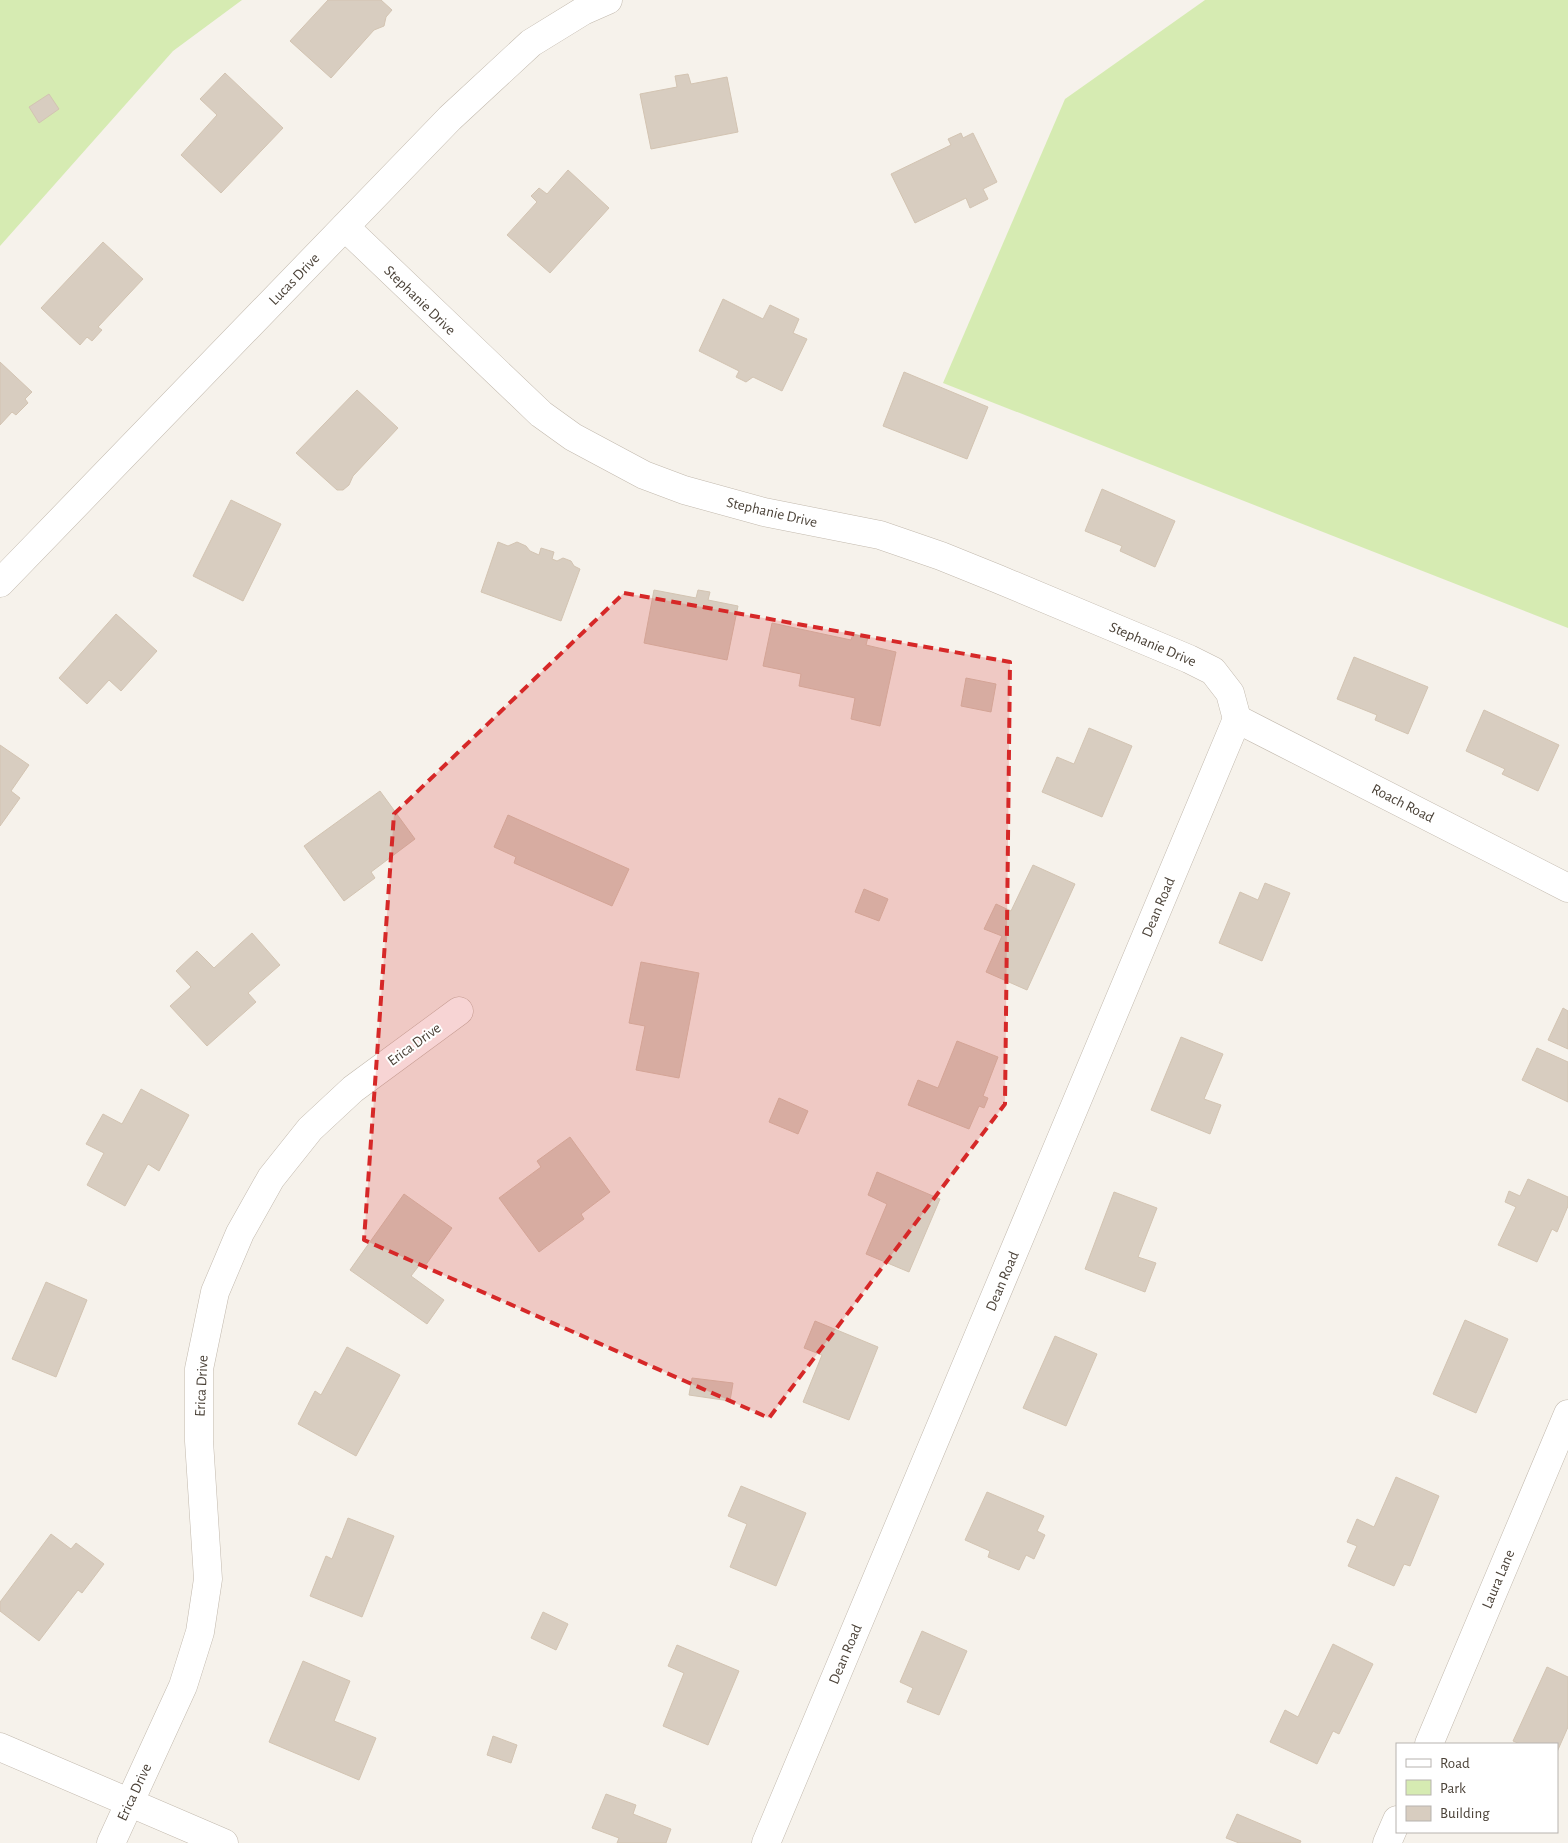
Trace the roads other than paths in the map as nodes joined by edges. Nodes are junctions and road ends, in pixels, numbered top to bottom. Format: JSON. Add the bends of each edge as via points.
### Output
{"nodes":[{"id":1,"x":608,"y":0,"type":"edge"},
{"id":2,"x":345,"y":227,"type":"junction"},
{"id":3,"x":0,"y":583,"type":"edge"},
{"id":4,"x":1238,"y":719,"type":"junction"},
{"id":5,"x":1568,"y":888,"type":"edge"},
{"id":6,"x":459,"y":1011,"type":"dead end"},
{"id":7,"x":1568,"y":1414,"type":"edge"},
{"id":8,"x":1429,"y":1743,"type":"edge"},
{"id":9,"x":0,"y":1747,"type":"edge"},
{"id":10,"x":129,"y":1803,"type":"junction"},
{"id":11,"x":1396,"y":1822,"type":"edge"},
{"id":12,"x":111,"y":1843,"type":"edge"},
{"id":13,"x":224,"y":1843,"type":"edge"},
{"id":14,"x":766,"y":1843,"type":"edge"},
{"id":15,"x":1387,"y":1843,"type":"edge"}],
"edges":[{"from":1,"to":2,"type":"street","name":"Lucas Drive","via":[[583,11],[531,43],[450,118]]},
{"from":2,"to":3,"type":"street","name":"Lucas Drive"},
{"from":2,"to":4,"type":"street","name":"Stephanie Drive","via":[[541,414],[606,456],[684,490],[764,512],[880,535],[1007,583],[1213,671],[1230,693]]},
{"from":4,"to":5,"type":"street","name":"Roach Road"},
{"from":4,"to":14,"type":"street","name":"Dean Road"},
{"from":6,"to":10,"type":"street","name":"Erica Drive","via":[[353,1089],[310,1129],[271,1178],[240,1233],[222,1275],[215,1292],[199,1369],[199,1441],[208,1579],[200,1632],[184,1686]]},
{"from":7,"to":8,"type":"street","name":"Laura Lane"},
{"from":9,"to":10,"type":"street"},
{"from":10,"to":12,"type":"street","name":"Erica Drive"},
{"from":10,"to":13,"type":"street"},
{"from":11,"to":15,"type":"street"}]}
